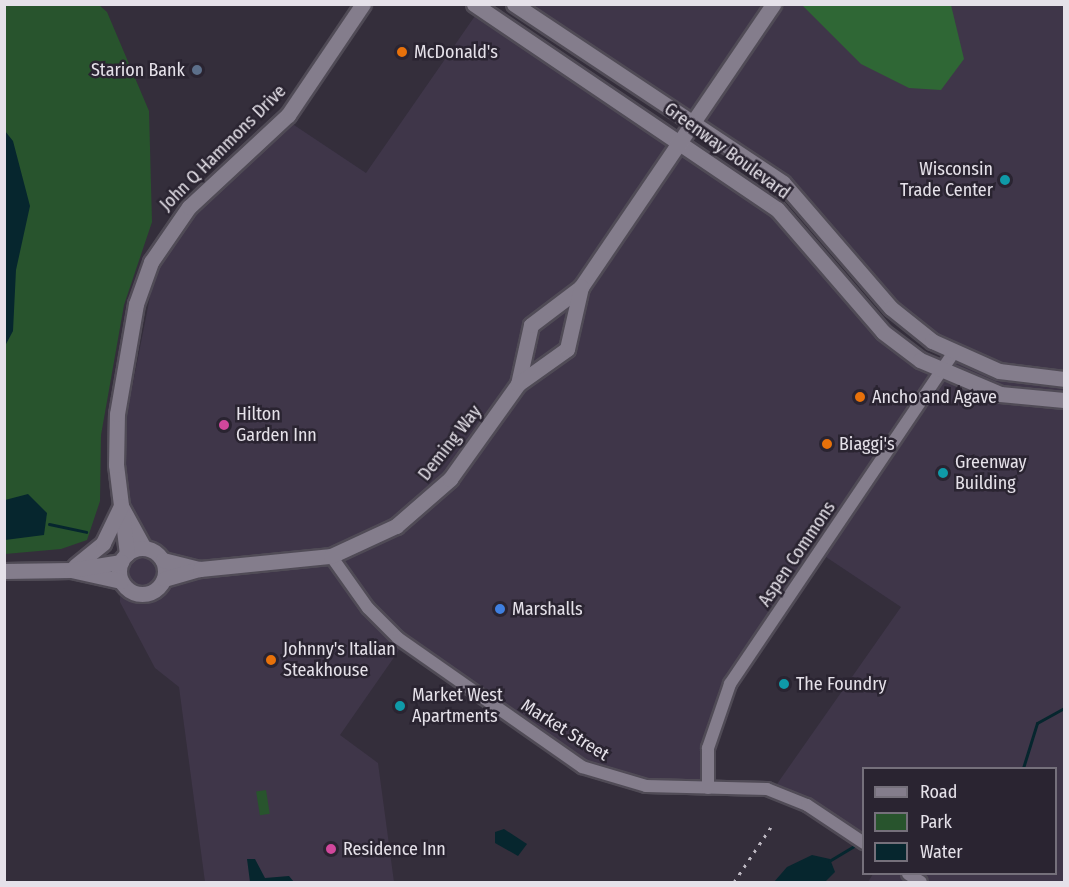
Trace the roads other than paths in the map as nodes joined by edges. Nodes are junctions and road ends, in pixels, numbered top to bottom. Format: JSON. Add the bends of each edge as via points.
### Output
{"nodes":[{"id":1,"x":363,"y":4,"type":"edge"},
{"id":2,"x":474,"y":4,"type":"edge"},
{"id":3,"x":514,"y":4,"type":"edge"},
{"id":4,"x":773,"y":4,"type":"edge"},
{"id":5,"x":693,"y":122,"type":"junction"},
{"id":6,"x":681,"y":140,"type":"junction"},
{"id":7,"x":581,"y":287,"type":"junction"},
{"id":8,"x":953,"y":354,"type":"junction"},
{"id":9,"x":942,"y":373,"type":"junction"},
{"id":10,"x":1065,"y":379,"type":"edge"},
{"id":11,"x":518,"y":384,"type":"junction"},
{"id":12,"x":1065,"y":400,"type":"edge"},
{"id":13,"x":121,"y":506,"type":"junction"},
{"id":14,"x":144,"y":548,"type":"junction"},
{"id":15,"x":331,"y":555,"type":"junction"},
{"id":16,"x":124,"y":558,"type":"junction"},
{"id":17,"x":163,"y":560,"type":"junction"},
{"id":18,"x":200,"y":569,"type":"junction"},
{"id":19,"x":71,"y":570,"type":"junction"},
{"id":20,"x":4,"y":572,"type":"edge"},
{"id":21,"x":164,"y":579,"type":"junction"},
{"id":22,"x":121,"y":581,"type":"junction"},
{"id":23,"x":708,"y":788,"type":"junction"},
{"id":24,"x":862,"y":842,"type":"edge"}],
"edges":[{"from":1,"to":13,"type":"street","name":"John Q Hammons Drive","via":[[288,115],[189,207],[151,262],[136,304],[117,414]]},
{"from":2,"to":6,"type":"street","name":"Greenway Boulevard"},
{"from":3,"to":5,"type":"street","name":"Greenway Boulevard"},
{"from":4,"to":5,"type":"street","name":"Deming Way"},
{"from":5,"to":6,"type":"street","name":"Deming Way"},
{"from":5,"to":8,"type":"street","name":"Greenway Boulevard","via":[[783,183],[891,308]]},
{"from":6,"to":7,"type":"street","name":"Deming Way"},
{"from":6,"to":9,"type":"street","name":"Greenway Boulevard","via":[[777,209],[884,332]]},
{"from":7,"to":11,"type":"street","name":"Deming Way","via":[[531,325]]},
{"from":7,"to":11,"type":"street","name":"Deming Way","via":[[571,343]]},
{"from":8,"to":9,"type":"street","name":"Aspen Commons"},
{"from":8,"to":10,"type":"street","name":"Greenway Boulevard","via":[[1018,375]]},
{"from":9,"to":12,"type":"street","name":"Greenway Boulevard","via":[[1000,394]]},
{"from":9,"to":23,"type":"street","name":"Aspen Commons","via":[[730,684],[708,748]]},
{"from":11,"to":15,"type":"street","name":"Deming Way","via":[[458,470],[425,505],[396,526]]},
{"from":13,"to":14,"type":"street","name":"John Q Hammons Drive"},
{"from":13,"to":16,"type":"street","name":"John Q Hammons Drive"},
{"from":13,"to":19,"type":"street","via":[[103,543]]},
{"from":14,"to":16,"type":"street"},
{"from":14,"to":17,"type":"street"},
{"from":15,"to":18,"type":"street","name":"Deming Way"},
{"from":15,"to":23,"type":"street","name":"Market Street","via":[[368,608],[398,638],[582,767],[625,783]]},
{"from":16,"to":19,"type":"street"},
{"from":16,"to":22,"type":"street"},
{"from":17,"to":18,"type":"street","name":"Deming Way"},
{"from":17,"to":21,"type":"street"},
{"from":18,"to":21,"type":"street","name":"Deming Way"},
{"from":19,"to":20,"type":"street"},
{"from":19,"to":22,"type":"street"},
{"from":21,"to":22,"type":"street","via":[[145,594]]},
{"from":23,"to":24,"type":"street","name":"Market Street","via":[[767,789],[832,821]]}]}
